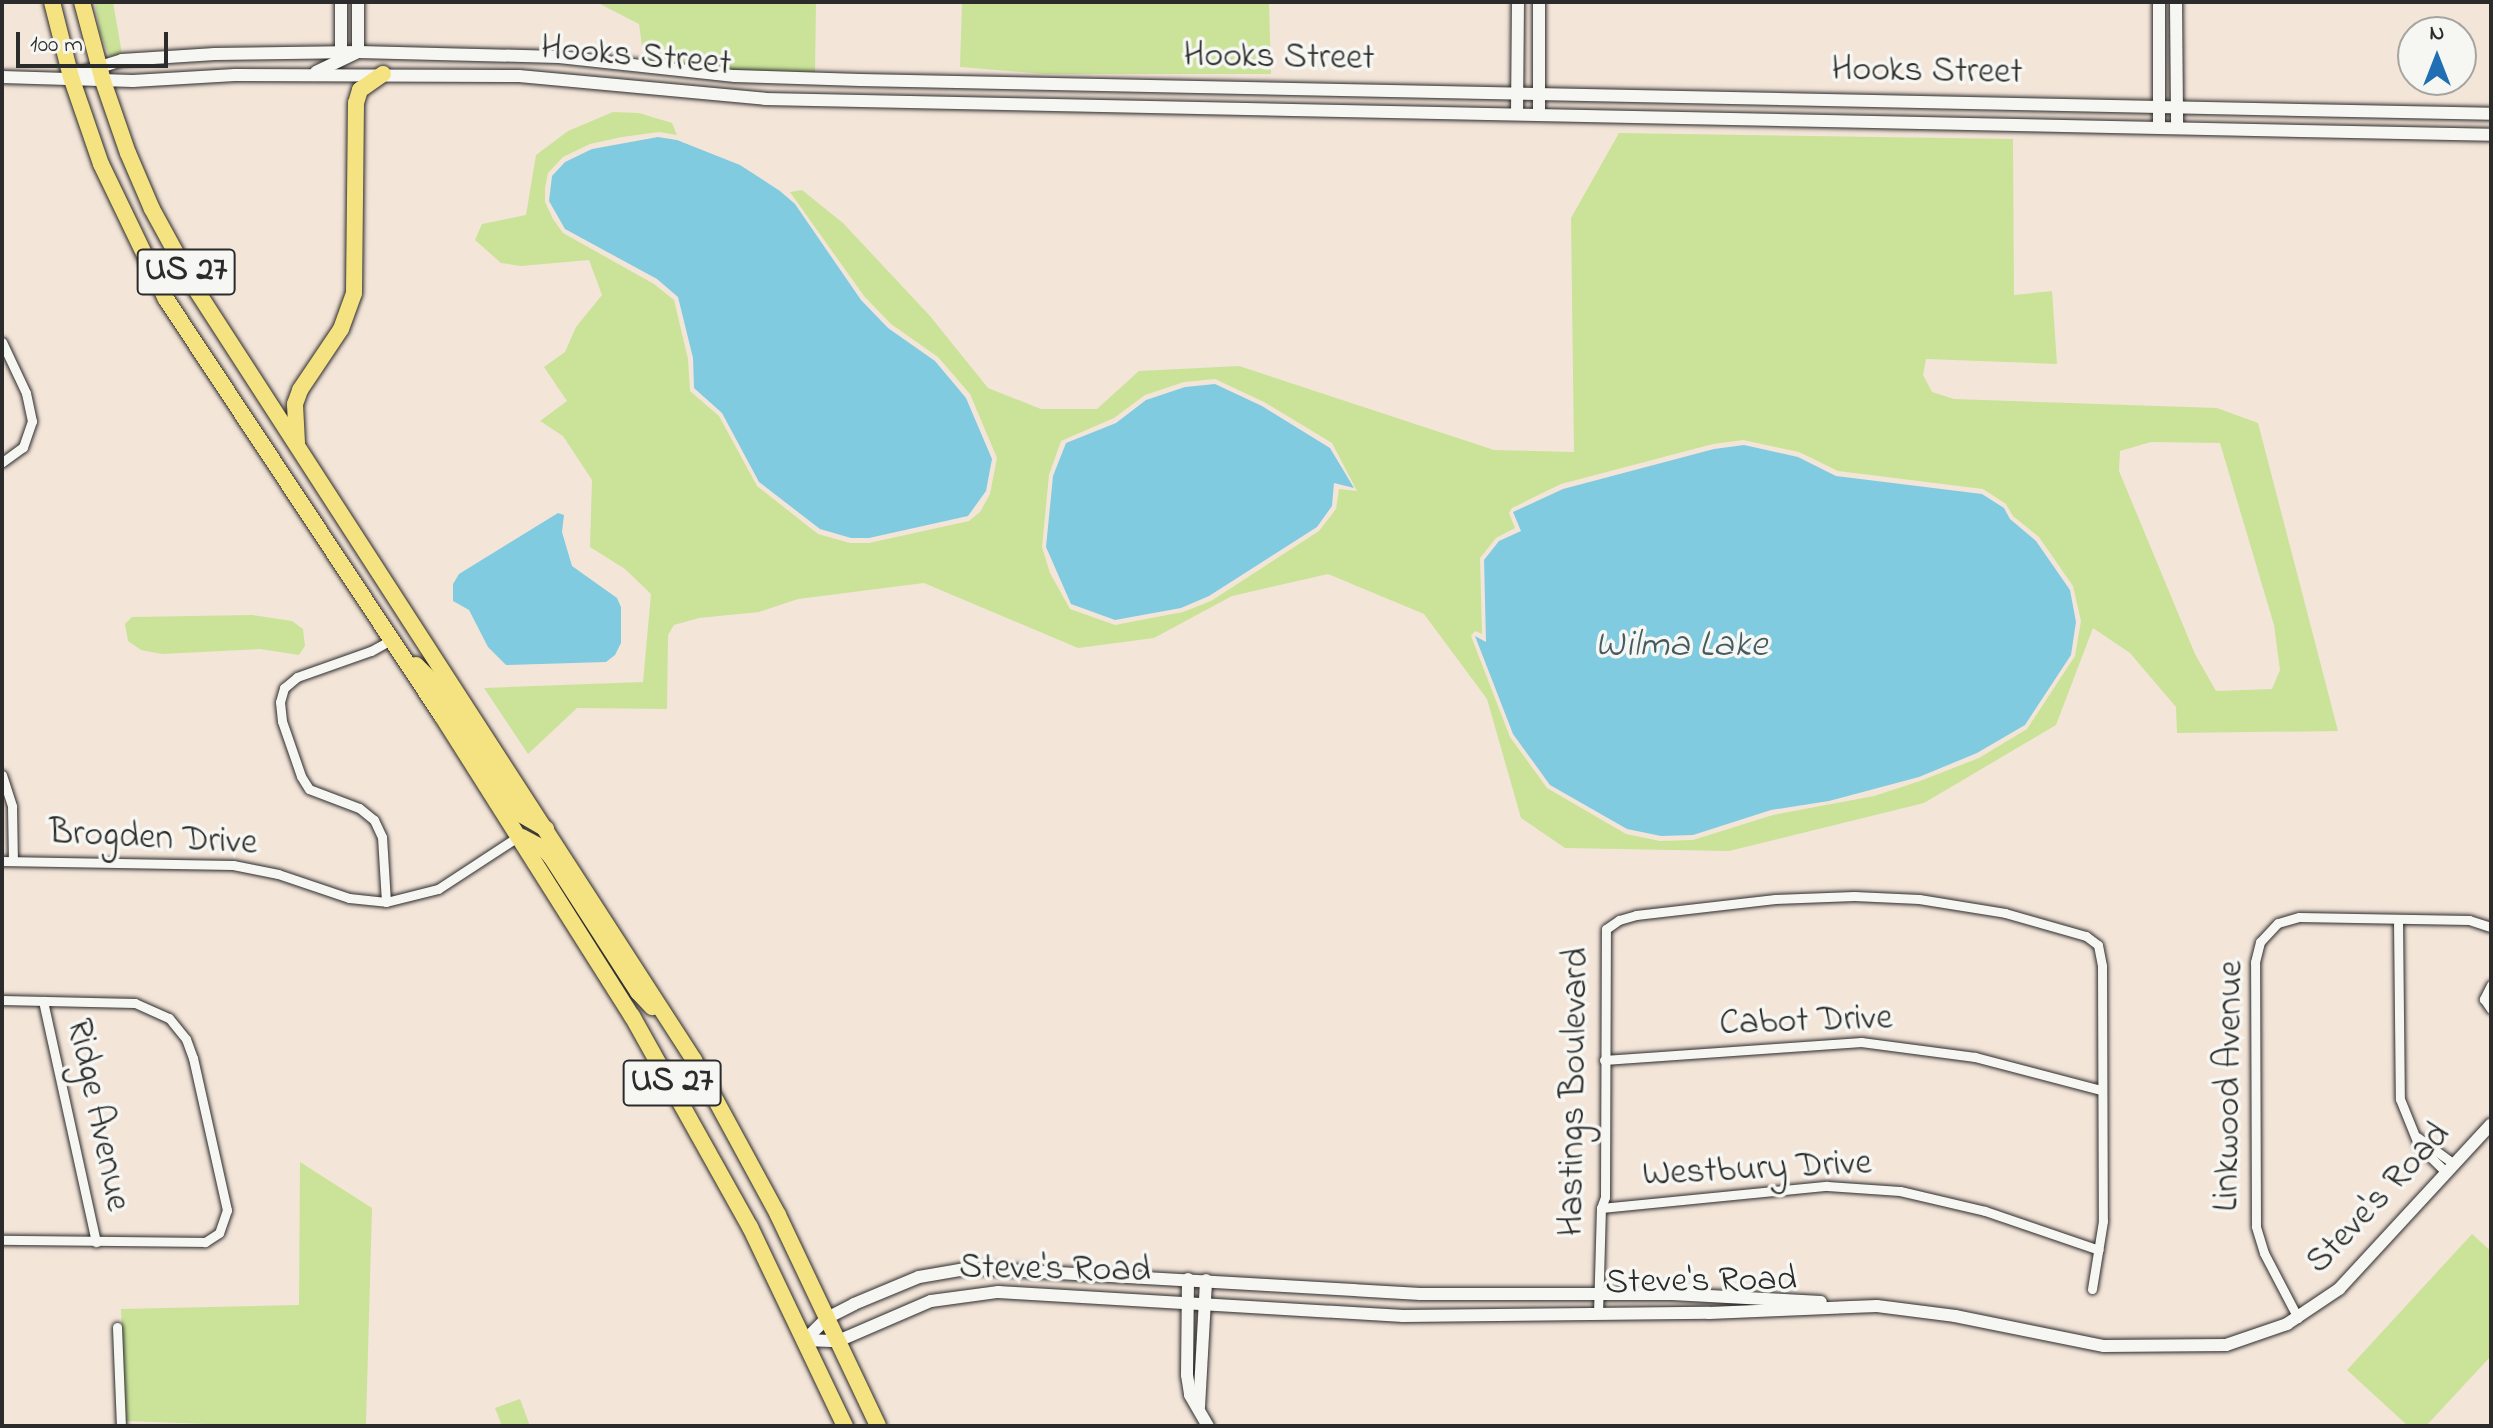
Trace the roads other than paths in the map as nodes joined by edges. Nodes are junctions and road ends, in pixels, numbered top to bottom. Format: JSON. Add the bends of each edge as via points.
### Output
{"nodes":[{"id":1,"x":52,"y":2,"type":"edge"},
{"id":2,"x":82,"y":2,"type":"edge"},
{"id":3,"x":341,"y":2,"type":"edge"},
{"id":4,"x":358,"y":2,"type":"edge"},
{"id":5,"x":1518,"y":2,"type":"edge"},
{"id":6,"x":1539,"y":2,"type":"edge"},
{"id":7,"x":2159,"y":2,"type":"edge"},
{"id":8,"x":2176,"y":2,"type":"edge"},
{"id":9,"x":349,"y":54,"type":"junction"},
{"id":10,"x":100,"y":73,"type":"junction"},
{"id":11,"x":383,"y":74,"type":"junction"},
{"id":12,"x":299,"y":75,"type":"junction"},
{"id":13,"x":2,"y":77,"type":"edge"},
{"id":14,"x":71,"y":77,"type":"junction"},
{"id":15,"x":1159,"y":86,"type":"junction"},
{"id":16,"x":1517,"y":92,"type":"junction"},
{"id":17,"x":1539,"y":93,"type":"junction"},
{"id":18,"x":1903,"y":102,"type":"junction"},
{"id":19,"x":2159,"y":107,"type":"junction"},
{"id":20,"x":2176,"y":107,"type":"junction"},
{"id":21,"x":1159,"y":108,"type":"junction"},
{"id":22,"x":1517,"y":114,"type":"junction"},
{"id":23,"x":1539,"y":114,"type":"junction"},
{"id":24,"x":2491,"y":114,"type":"edge"},
{"id":25,"x":1903,"y":122,"type":"junction"},
{"id":26,"x":2159,"y":127,"type":"junction"},
{"id":27,"x":2177,"y":128,"type":"junction"},
{"id":28,"x":2491,"y":135,"type":"edge"},
{"id":29,"x":2,"y":342,"type":"edge"},
{"id":30,"x":298,"y":448,"type":"junction"},
{"id":31,"x":2,"y":462,"type":"edge"},
{"id":32,"x":332,"y":548,"type":"junction"},
{"id":33,"x":382,"y":576,"type":"junction"},
{"id":34,"x":394,"y":643,"type":"junction"},
{"id":35,"x":2,"y":775,"type":"edge"},
{"id":36,"x":548,"y":830,"type":"junction"},
{"id":37,"x":519,"y":836,"type":"junction"},
{"id":38,"x":7,"y":861,"type":"edge"},
{"id":39,"x":386,"y":902,"type":"junction"},
{"id":40,"x":2398,"y":919,"type":"junction"},
{"id":41,"x":2491,"y":927,"type":"edge"},
{"id":42,"x":2491,"y":985,"type":"edge"},
{"id":43,"x":2,"y":1000,"type":"edge"},
{"id":44,"x":43,"y":1001,"type":"junction"},
{"id":45,"x":2491,"y":1009,"type":"edge"},
{"id":46,"x":680,"y":1038,"type":"junction"},
{"id":47,"x":1604,"y":1060,"type":"junction"},
{"id":48,"x":2101,"y":1090,"type":"junction"},
{"id":49,"x":2491,"y":1124,"type":"edge"},
{"id":50,"x":2450,"y":1168,"type":"junction"},
{"id":51,"x":1601,"y":1208,"type":"junction"},
{"id":52,"x":2,"y":1240,"type":"edge"},
{"id":53,"x":96,"y":1242,"type":"junction"},
{"id":54,"x":2099,"y":1250,"type":"junction"},
{"id":55,"x":1188,"y":1279,"type":"junction"},
{"id":56,"x":1206,"y":1280,"type":"junction"},
{"id":57,"x":2092,"y":1289,"type":"dead end"},
{"id":58,"x":1598,"y":1294,"type":"junction"},
{"id":59,"x":1187,"y":1304,"type":"junction"},
{"id":60,"x":1204,"y":1305,"type":"junction"},
{"id":61,"x":1839,"y":1306,"type":"junction"},
{"id":62,"x":1598,"y":1314,"type":"junction"},
{"id":63,"x":827,"y":1318,"type":"junction"},
{"id":64,"x":2298,"y":1318,"type":"junction"},
{"id":65,"x":117,"y":1327,"type":"dead end"},
{"id":66,"x":805,"y":1340,"type":"junction"},
{"id":67,"x":838,"y":1341,"type":"junction"},
{"id":68,"x":1199,"y":1407,"type":"junction"},
{"id":69,"x":121,"y":1426,"type":"edge"},
{"id":70,"x":845,"y":1426,"type":"edge"},
{"id":71,"x":878,"y":1426,"type":"edge"},
{"id":72,"x":1208,"y":1426,"type":"edge"}],
"edges":[{"from":1,"to":14,"type":"highway","number":"US 27"},
{"from":2,"to":10,"type":"highway","number":"US 27"},
{"from":3,"to":9,"type":"street"},
{"from":4,"to":9,"type":"street"},
{"from":5,"to":16,"type":"street"},
{"from":6,"to":17,"type":"street"},
{"from":7,"to":19,"type":"street"},
{"from":8,"to":20,"type":"street"},
{"from":9,"to":10,"type":"street","name":"Hooks Street","via":[[122,60]]},
{"from":9,"to":11,"type":"street"},
{"from":9,"to":12,"type":"street","via":[[319,71]]},
{"from":9,"to":15,"type":"street","name":"Hooks Street","via":[[559,57],[735,76]]},
{"from":10,"to":12,"type":"street","name":"Hooks Street"},
{"from":10,"to":14,"type":"street","name":"Hooks Street"},
{"from":10,"to":30,"type":"highway","number":"US 27","via":[[152,209],[195,288]]},
{"from":11,"to":12,"type":"street","name":"Hooks Street"},
{"from":11,"to":21,"type":"street","name":"Hooks Street","via":[[531,77],[765,99]]},
{"from":11,"to":30,"type":"highway","via":[[357,96],[354,293],[341,329],[300,390]]},
{"from":13,"to":14,"type":"street","name":"Hooks Street"},
{"from":14,"to":32,"type":"highway","number":"US 27","via":[[115,197],[166,299]]},
{"from":15,"to":16,"type":"street","name":"Hooks Street"},
{"from":15,"to":21,"type":"street"},
{"from":16,"to":17,"type":"street","name":"Hooks Street"},
{"from":16,"to":22,"type":"street"},
{"from":17,"to":18,"type":"street","name":"Hooks Street"},
{"from":17,"to":23,"type":"street"},
{"from":18,"to":19,"type":"street","name":"Hooks Street"},
{"from":18,"to":25,"type":"street"},
{"from":19,"to":20,"type":"street","name":"Hooks Street"},
{"from":19,"to":26,"type":"street"},
{"from":20,"to":24,"type":"street","name":"Hooks Street"},
{"from":20,"to":27,"type":"street"},
{"from":21,"to":22,"type":"street","name":"Hooks Street"},
{"from":22,"to":23,"type":"street","name":"Hooks Street"},
{"from":23,"to":25,"type":"street","name":"Hooks Street"},
{"from":25,"to":26,"type":"street","name":"Hooks Street"},
{"from":26,"to":27,"type":"street","name":"Hooks Street"},
{"from":27,"to":28,"type":"street","name":"Hooks Street"},
{"from":29,"to":31,"type":"street","via":[[32,413],[23,447]]},
{"from":30,"to":33,"type":"highway","number":"US 27"},
{"from":32,"to":33,"type":"highway"},
{"from":32,"to":34,"type":"highway","number":"US 27"},
{"from":33,"to":36,"type":"highway","number":"US 27"},
{"from":34,"to":36,"type":"highway","via":[[438,687],[522,815]]},
{"from":34,"to":37,"type":"highway","number":"US 27"},
{"from":34,"to":39,"type":"street","via":[[297,677],[284,688],[280,702],[282,721],[309,789],[359,808],[374,820],[382,837]]},
{"from":35,"to":38,"type":"street","via":[[12,806]]},
{"from":36,"to":46,"type":"highway","number":"US 27"},
{"from":37,"to":39,"type":"street","name":"Brogden Drive","via":[[438,889]]},
{"from":37,"to":46,"type":"highway","via":[[551,857],[638,992]]},
{"from":37,"to":66,"type":"highway","number":"US 27","via":[[682,1100]]},
{"from":38,"to":39,"type":"street","name":"Brogden Drive","via":[[233,865],[349,898]]},
{"from":40,"to":41,"type":"street","name":"Linkwood Avenue","via":[[2469,920]]},
{"from":40,"to":50,"type":"street","via":[[2399,1092],[2417,1137]]},
{"from":40,"to":64,"type":"street","name":"Linkwood Avenue","via":[[2293,918],[2268,931],[2256,956],[2256,1226]]},
{"from":42,"to":45,"type":"street","via":[[2484,999]]},
{"from":43,"to":44,"type":"street"},
{"from":44,"to":53,"type":"street","name":"Ridge Avenue"},
{"from":44,"to":53,"type":"street","via":[[135,1003],[169,1018],[193,1058],[226,1198],[224,1224],[211,1240]]},
{"from":46,"to":63,"type":"highway","number":"US 27","via":[[731,1124]]},
{"from":47,"to":48,"type":"street","name":"Cabot Drive","via":[[1861,1042],[1975,1057]]},
{"from":47,"to":48,"type":"street","name":"Hastings Boulevard","via":[[1606,929],[1636,915],[1775,899],[1919,899],[2005,913],[2086,936],[2101,951]]},
{"from":47,"to":51,"type":"street","name":"Hastings Boulevard"},
{"from":48,"to":54,"type":"street"},
{"from":49,"to":50,"type":"street","name":"Steve's Road"},
{"from":50,"to":64,"type":"street","name":"Steve's Road","via":[[2348,1281]]},
{"from":51,"to":54,"type":"street","name":"Westbury Drive","via":[[1827,1186],[1900,1191],[1985,1211]]},
{"from":51,"to":58,"type":"street","name":"Hastings Boulevard"},
{"from":52,"to":53,"type":"street"},
{"from":54,"to":57,"type":"street"},
{"from":55,"to":56,"type":"street","name":"Steve's Road"},
{"from":55,"to":59,"type":"street"},
{"from":55,"to":63,"type":"street","name":"Steve's Road","via":[[971,1268],[919,1277]]},
{"from":56,"to":58,"type":"street","name":"Steve's Road","via":[[1420,1294]]},
{"from":56,"to":60,"type":"street"},
{"from":58,"to":61,"type":"street","name":"Steve's Road"},
{"from":58,"to":62,"type":"street","name":"Hastings Boulevard"},
{"from":59,"to":60,"type":"street","name":"Steve's Road"},
{"from":59,"to":67,"type":"street","name":"Steve's Road","via":[[974,1292],[920,1305]]},
{"from":59,"to":68,"type":"street","via":[[1187,1375],[1190,1395]]},
{"from":60,"to":62,"type":"street","name":"Steve's Road","via":[[1403,1316]]},
{"from":60,"to":68,"type":"street"},
{"from":61,"to":62,"type":"street","name":"Steve's Road"},
{"from":61,"to":64,"type":"street","name":"Steve's Road","via":[[1955,1316],[2127,1348],[2226,1345]]},
{"from":63,"to":66,"type":"street","name":"Steve's Road"},
{"from":63,"to":67,"type":"highway","number":"US 27"},
{"from":65,"to":69,"type":"street"},
{"from":66,"to":67,"type":"street","name":"Steve's Road"},
{"from":66,"to":70,"type":"highway","number":"US 27"},
{"from":67,"to":71,"type":"highway","number":"US 27"},
{"from":68,"to":72,"type":"street"}]}
